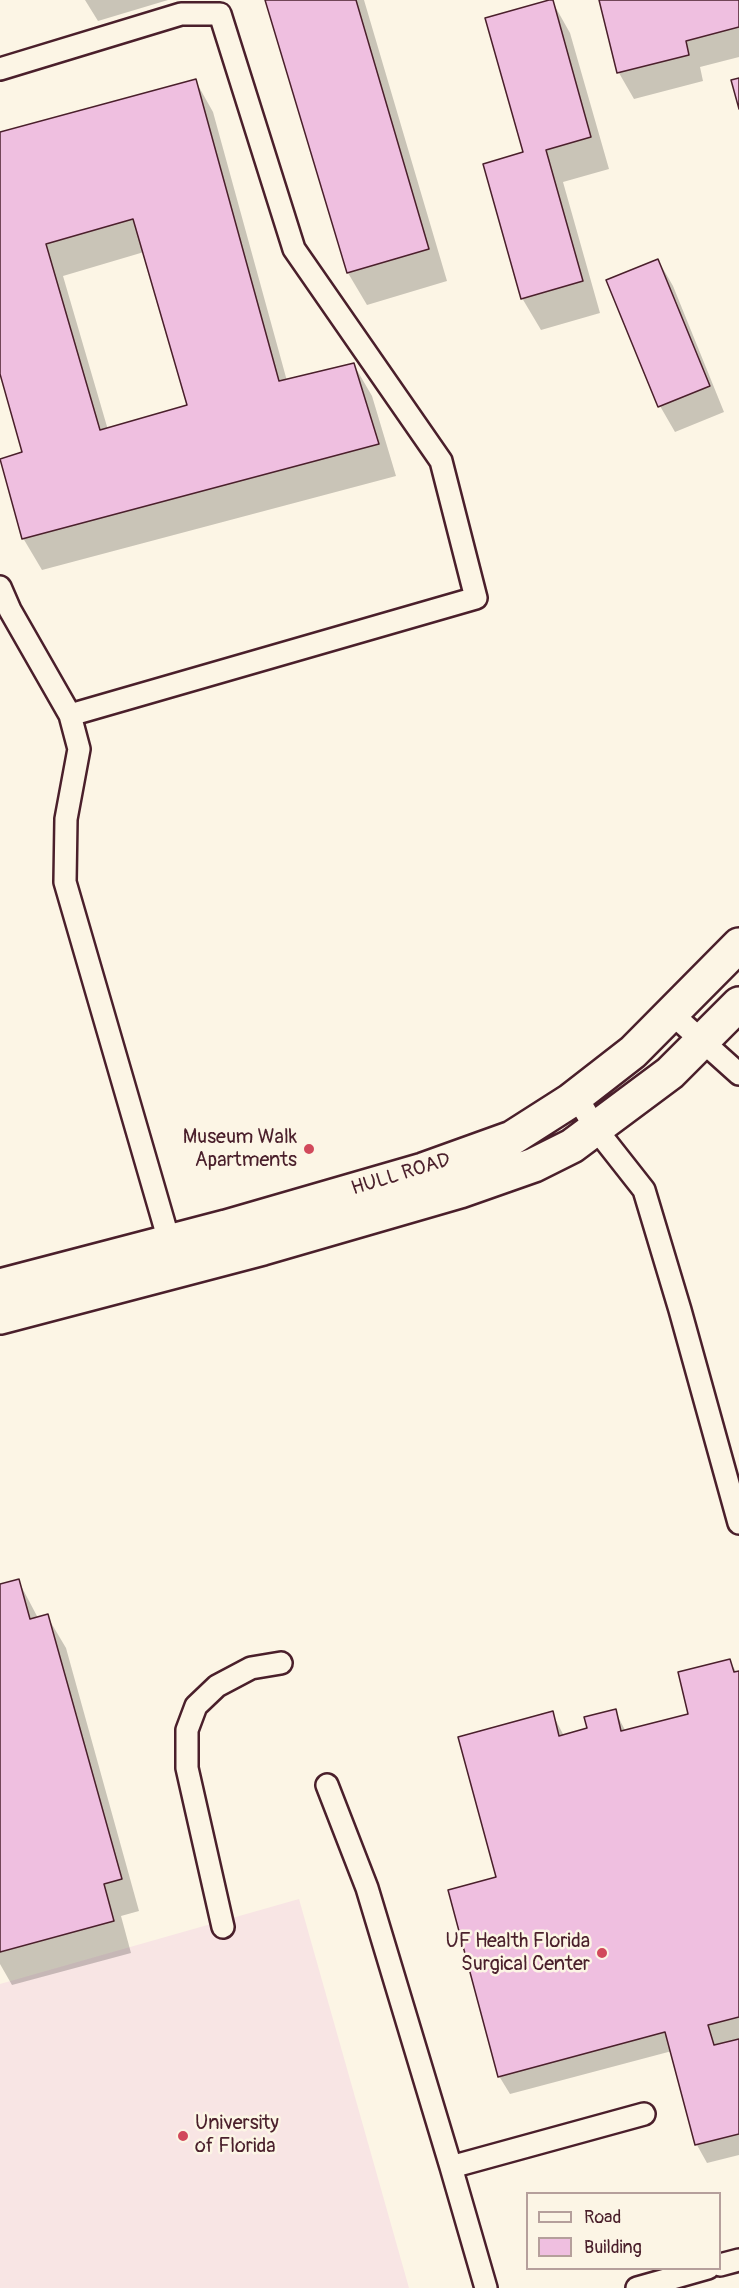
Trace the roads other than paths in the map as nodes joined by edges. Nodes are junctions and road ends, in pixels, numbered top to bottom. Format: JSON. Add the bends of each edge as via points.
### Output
{"nodes":[{"id":1,"x":0,"y":69,"type":"edge"},
{"id":2,"x":0,"y":587,"type":"edge"},
{"id":3,"x":70,"y":716,"type":"junction"},
{"id":4,"x":739,"y":945,"type":"edge"},
{"id":5,"x":739,"y":1004,"type":"edge"},
{"id":6,"x":671,"y":1013,"type":"junction"},
{"id":7,"x":702,"y":1041,"type":"junction"},
{"id":8,"x":739,"y":1074,"type":"edge"},
{"id":9,"x":576,"y":1096,"type":"junction"},
{"id":10,"x":596,"y":1129,"type":"junction"},
{"id":11,"x":175,"y":1265,"type":"junction"},
{"id":12,"x":0,"y":1286,"type":"edge"},
{"id":13,"x":0,"y":1317,"type":"edge"},
{"id":14,"x":739,"y":1523,"type":"edge"},
{"id":15,"x":281,"y":1663,"type":"dead end"},
{"id":16,"x":327,"y":1785,"type":"dead end"},
{"id":17,"x":223,"y":1927,"type":"dead end"},
{"id":18,"x":644,"y":2114,"type":"dead end"},
{"id":19,"x":451,"y":2167,"type":"junction"},
{"id":20,"x":739,"y":2260,"type":"edge"},
{"id":21,"x":721,"y":2265,"type":"edge"},
{"id":22,"x":701,"y":2270,"type":"edge"},
{"id":23,"x":486,"y":2288,"type":"edge"},
{"id":24,"x":637,"y":2288,"type":"edge"}],
"edges":[{"from":1,"to":3,"type":"lane","via":[[181,14],[220,14],[294,249],[441,461],[476,598]]},
{"from":2,"to":3,"type":"lane"},
{"from":3,"to":11,"type":"lane","via":[[79,749],[66,819],[65,882]]},
{"from":4,"to":6,"type":"street","name":"HULL ROAD"},
{"from":5,"to":7,"type":"street","name":"HULL ROAD"},
{"from":6,"to":7,"type":"lane"},
{"from":6,"to":9,"type":"street","name":"HULL ROAD","via":[[633,1052]]},
{"from":7,"to":8,"type":"lane"},
{"from":7,"to":10,"type":"street","name":"HULL ROAD","via":[[670,1073]]},
{"from":9,"to":10,"type":"lane"},
{"from":9,"to":11,"type":"street","name":"HULL ROAD","via":[[512,1138]]},
{"from":10,"to":11,"type":"street","name":"HULL ROAD","via":[[534,1165],[460,1191]]},
{"from":10,"to":14,"type":"lane","via":[[644,1190]]},
{"from":11,"to":12,"type":"street","name":"HULL ROAD"},
{"from":11,"to":13,"type":"street","name":"HULL ROAD"},
{"from":15,"to":17,"type":"lane","via":[[251,1668],[218,1686],[196,1706],[187,1730],[187,1768]]},
{"from":16,"to":19,"type":"lane","via":[[367,1888]]},
{"from":18,"to":19,"type":"lane"},
{"from":19,"to":23,"type":"lane"},
{"from":20,"to":21,"type":"lane"},
{"from":22,"to":24,"type":"lane"}]}
